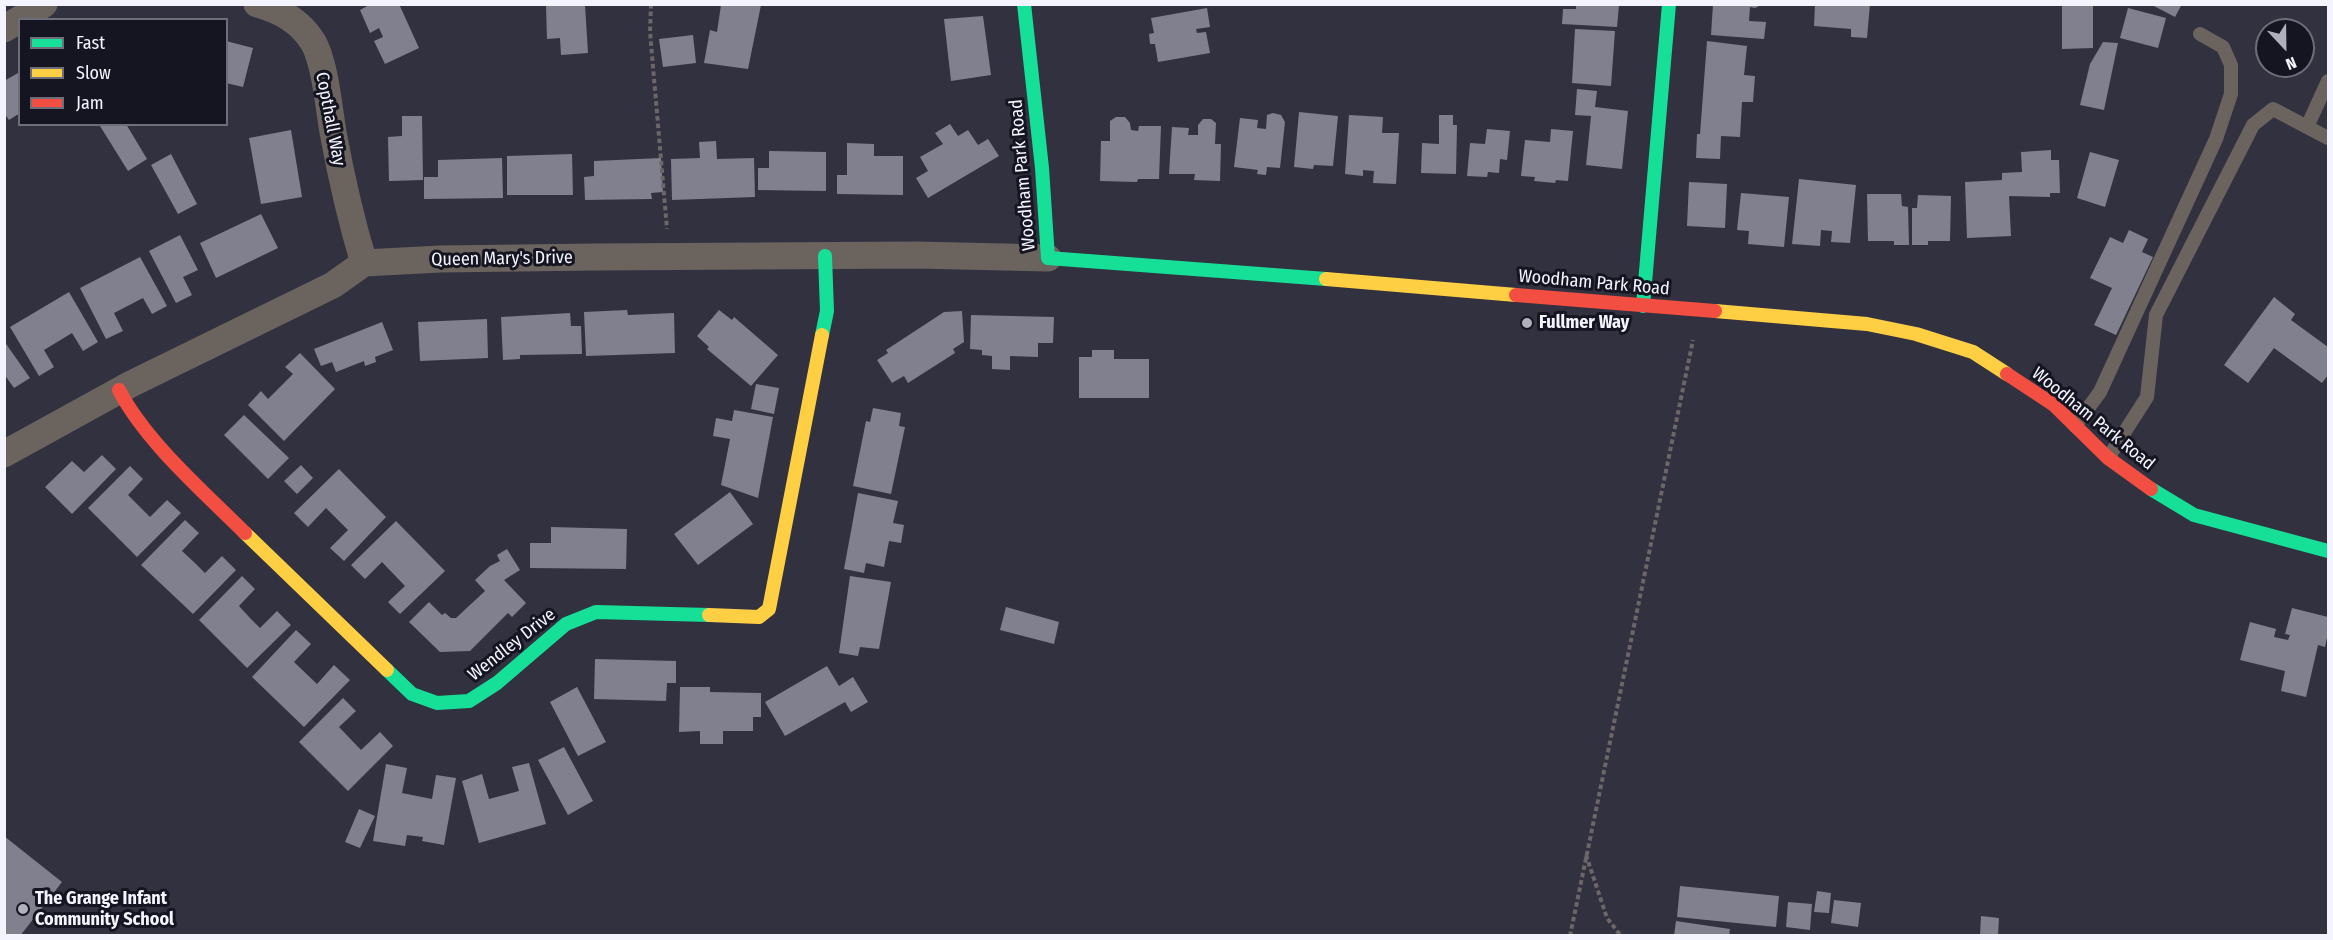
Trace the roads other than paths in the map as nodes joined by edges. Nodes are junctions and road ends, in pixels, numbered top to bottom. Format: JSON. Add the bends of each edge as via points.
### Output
{"nodes":[{"id":1,"x":44,"y":4,"type":"edge"},
{"id":2,"x":257,"y":4,"type":"edge"},
{"id":3,"x":1024,"y":4,"type":"edge"},
{"id":4,"x":1669,"y":4,"type":"edge"},
{"id":5,"x":22,"y":18,"type":"edge"},
{"id":6,"x":18,"y":20,"type":"edge"},
{"id":7,"x":4,"y":29,"type":"edge"},
{"id":8,"x":2200,"y":34,"type":"dead end"},
{"id":9,"x":2328,"y":81,"type":"edge"},
{"id":10,"x":2307,"y":127,"type":"junction"},
{"id":11,"x":2328,"y":138,"type":"edge"},
{"id":12,"x":825,"y":256,"type":"junction"},
{"id":13,"x":1048,"y":258,"type":"junction"},
{"id":14,"x":364,"y":263,"type":"junction"},
{"id":15,"x":1643,"y":306,"type":"junction"},
{"id":16,"x":119,"y":390,"type":"junction"},
{"id":17,"x":2075,"y":426,"type":"junction"},
{"id":18,"x":4,"y":454,"type":"edge"},
{"id":19,"x":2108,"y":458,"type":"junction"},
{"id":20,"x":2328,"y":551,"type":"edge"}],
"edges":[{"from":1,"to":5,"type":"street"},
{"from":2,"to":14,"type":"street","name":"Copthall Way","via":[[276,9],[300,26],[314,44]]},
{"from":3,"to":13,"type":"street","name":"Woodham Park Road"},
{"from":4,"to":15,"type":"street"},
{"from":6,"to":7,"type":"street"},
{"from":8,"to":17,"type":"lane","via":[[2223,47],[2231,65],[2231,94],[2216,139],[2100,392]]},
{"from":9,"to":10,"type":"lane"},
{"from":10,"to":11,"type":"lane"},
{"from":10,"to":19,"type":"lane","via":[[2273,109],[2253,125],[2156,315],[2147,397]]},
{"from":12,"to":13,"type":"street","name":"Queen Mary's Drive"},
{"from":12,"to":14,"type":"street","name":"Queen Mary's Drive","via":[[440,258]]},
{"from":12,"to":16,"type":"street","name":"Wendley Drive","via":[[827,311],[769,609],[759,617],[596,612],[566,624],[470,701],[437,703],[412,694],[180,468],[129,409]]},
{"from":13,"to":15,"type":"street","name":"Woodham Park Road"},
{"from":14,"to":16,"type":"street","via":[[333,285]]},
{"from":15,"to":17,"type":"street","name":"Woodham Park Road","via":[[1867,324],[1916,334],[1973,352],[2054,405]]},
{"from":16,"to":18,"type":"street"},
{"from":17,"to":19,"type":"street","name":"Woodham Park Road"},
{"from":19,"to":20,"type":"street","name":"Woodham Park Road","via":[[2194,515]]}]}
